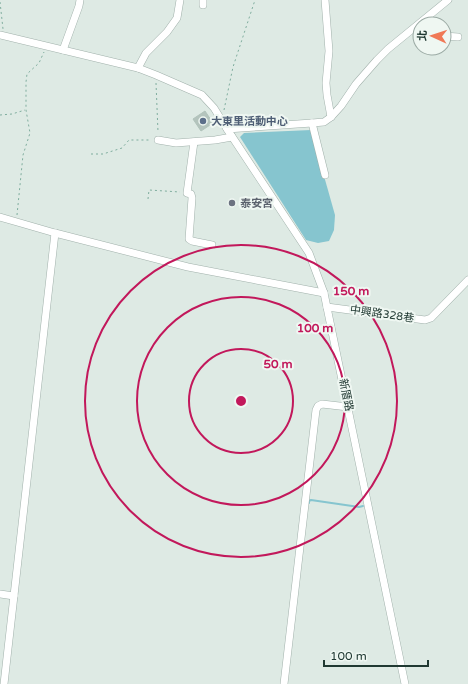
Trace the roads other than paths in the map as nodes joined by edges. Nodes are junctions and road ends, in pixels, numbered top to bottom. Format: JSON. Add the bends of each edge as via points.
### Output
{"nodes":[{"id":1,"x":80,"y":0,"type":"edge"},
{"id":2,"x":180,"y":0,"type":"edge"},
{"id":3,"x":325,"y":0,"type":"edge"},
{"id":4,"x":448,"y":0,"type":"edge"},
{"id":5,"x":430,"y":16,"type":"edge"},
{"id":6,"x":412,"y":31,"type":"edge"},
{"id":7,"x":2,"y":35,"type":"edge"},
{"id":8,"x":452,"y":37,"type":"edge"},
{"id":9,"x":458,"y":37,"type":"dead end"},
{"id":10,"x":63,"y":50,"type":"junction"},
{"id":11,"x":138,"y":68,"type":"junction"},
{"id":12,"x":331,"y":117,"type":"junction"},
{"id":13,"x":312,"y":123,"type":"junction"},
{"id":14,"x":228,"y":129,"type":"junction"},
{"id":15,"x":232,"y":137,"type":"junction"},
{"id":16,"x":158,"y":140,"type":"road end"},
{"id":17,"x":194,"y":142,"type":"junction"},
{"id":18,"x":325,"y":175,"type":"dead end"},
{"id":19,"x":0,"y":217,"type":"edge"},
{"id":20,"x":55,"y":233,"type":"junction"},
{"id":21,"x":212,"y":245,"type":"dead end"},
{"id":22,"x":468,"y":280,"type":"edge"},
{"id":23,"x":324,"y":294,"type":"junction"},
{"id":24,"x":327,"y":307,"type":"junction"},
{"id":25,"x":348,"y":407,"type":"junction"},
{"id":26,"x":0,"y":594,"type":"edge"},
{"id":27,"x":14,"y":596,"type":"junction"},
{"id":28,"x":4,"y":684,"type":"edge"},
{"id":29,"x":284,"y":684,"type":"edge"},
{"id":30,"x":405,"y":684,"type":"edge"}],
"edges":[{"from":1,"to":10,"type":"street"},
{"from":2,"to":11,"type":"street","via":[[177,18],[146,53]]},
{"from":3,"to":12,"type":"street","via":[[329,51],[326,83]]},
{"from":4,"to":5,"type":"street"},
{"from":6,"to":12,"type":"street","via":[[376,60]]},
{"from":7,"to":10,"type":"street","name":"新厝路"},
{"from":8,"to":9,"type":"street"},
{"from":10,"to":11,"type":"street","name":"新厝路"},
{"from":11,"to":14,"type":"street","name":"新厝路","via":[[202,95]]},
{"from":12,"to":13,"type":"street","via":[[324,122]]},
{"from":13,"to":14,"type":"street"},
{"from":13,"to":18,"type":"street"},
{"from":14,"to":15,"type":"street","name":"新厝路"},
{"from":15,"to":17,"type":"street"},
{"from":15,"to":23,"type":"street","name":"新厝路","via":[[309,253]]},
{"from":16,"to":17,"type":"street"},
{"from":17,"to":21,"type":"street","via":[[187,193],[191,194],[192,198],[189,238]]},
{"from":19,"to":20,"type":"street"},
{"from":20,"to":23,"type":"street","via":[[188,267]]},
{"from":20,"to":27,"type":"street"},
{"from":22,"to":24,"type":"street","name":"中興路328巷","via":[[431,318],[425,320]]},
{"from":23,"to":24,"type":"street","name":"新厝路"},
{"from":24,"to":25,"type":"street","name":"新厝路"},
{"from":25,"to":29,"type":"street","via":[[322,404],[316,410]]},
{"from":25,"to":30,"type":"street","name":"新厝路"},
{"from":26,"to":27,"type":"street"},
{"from":27,"to":28,"type":"street"}]}
